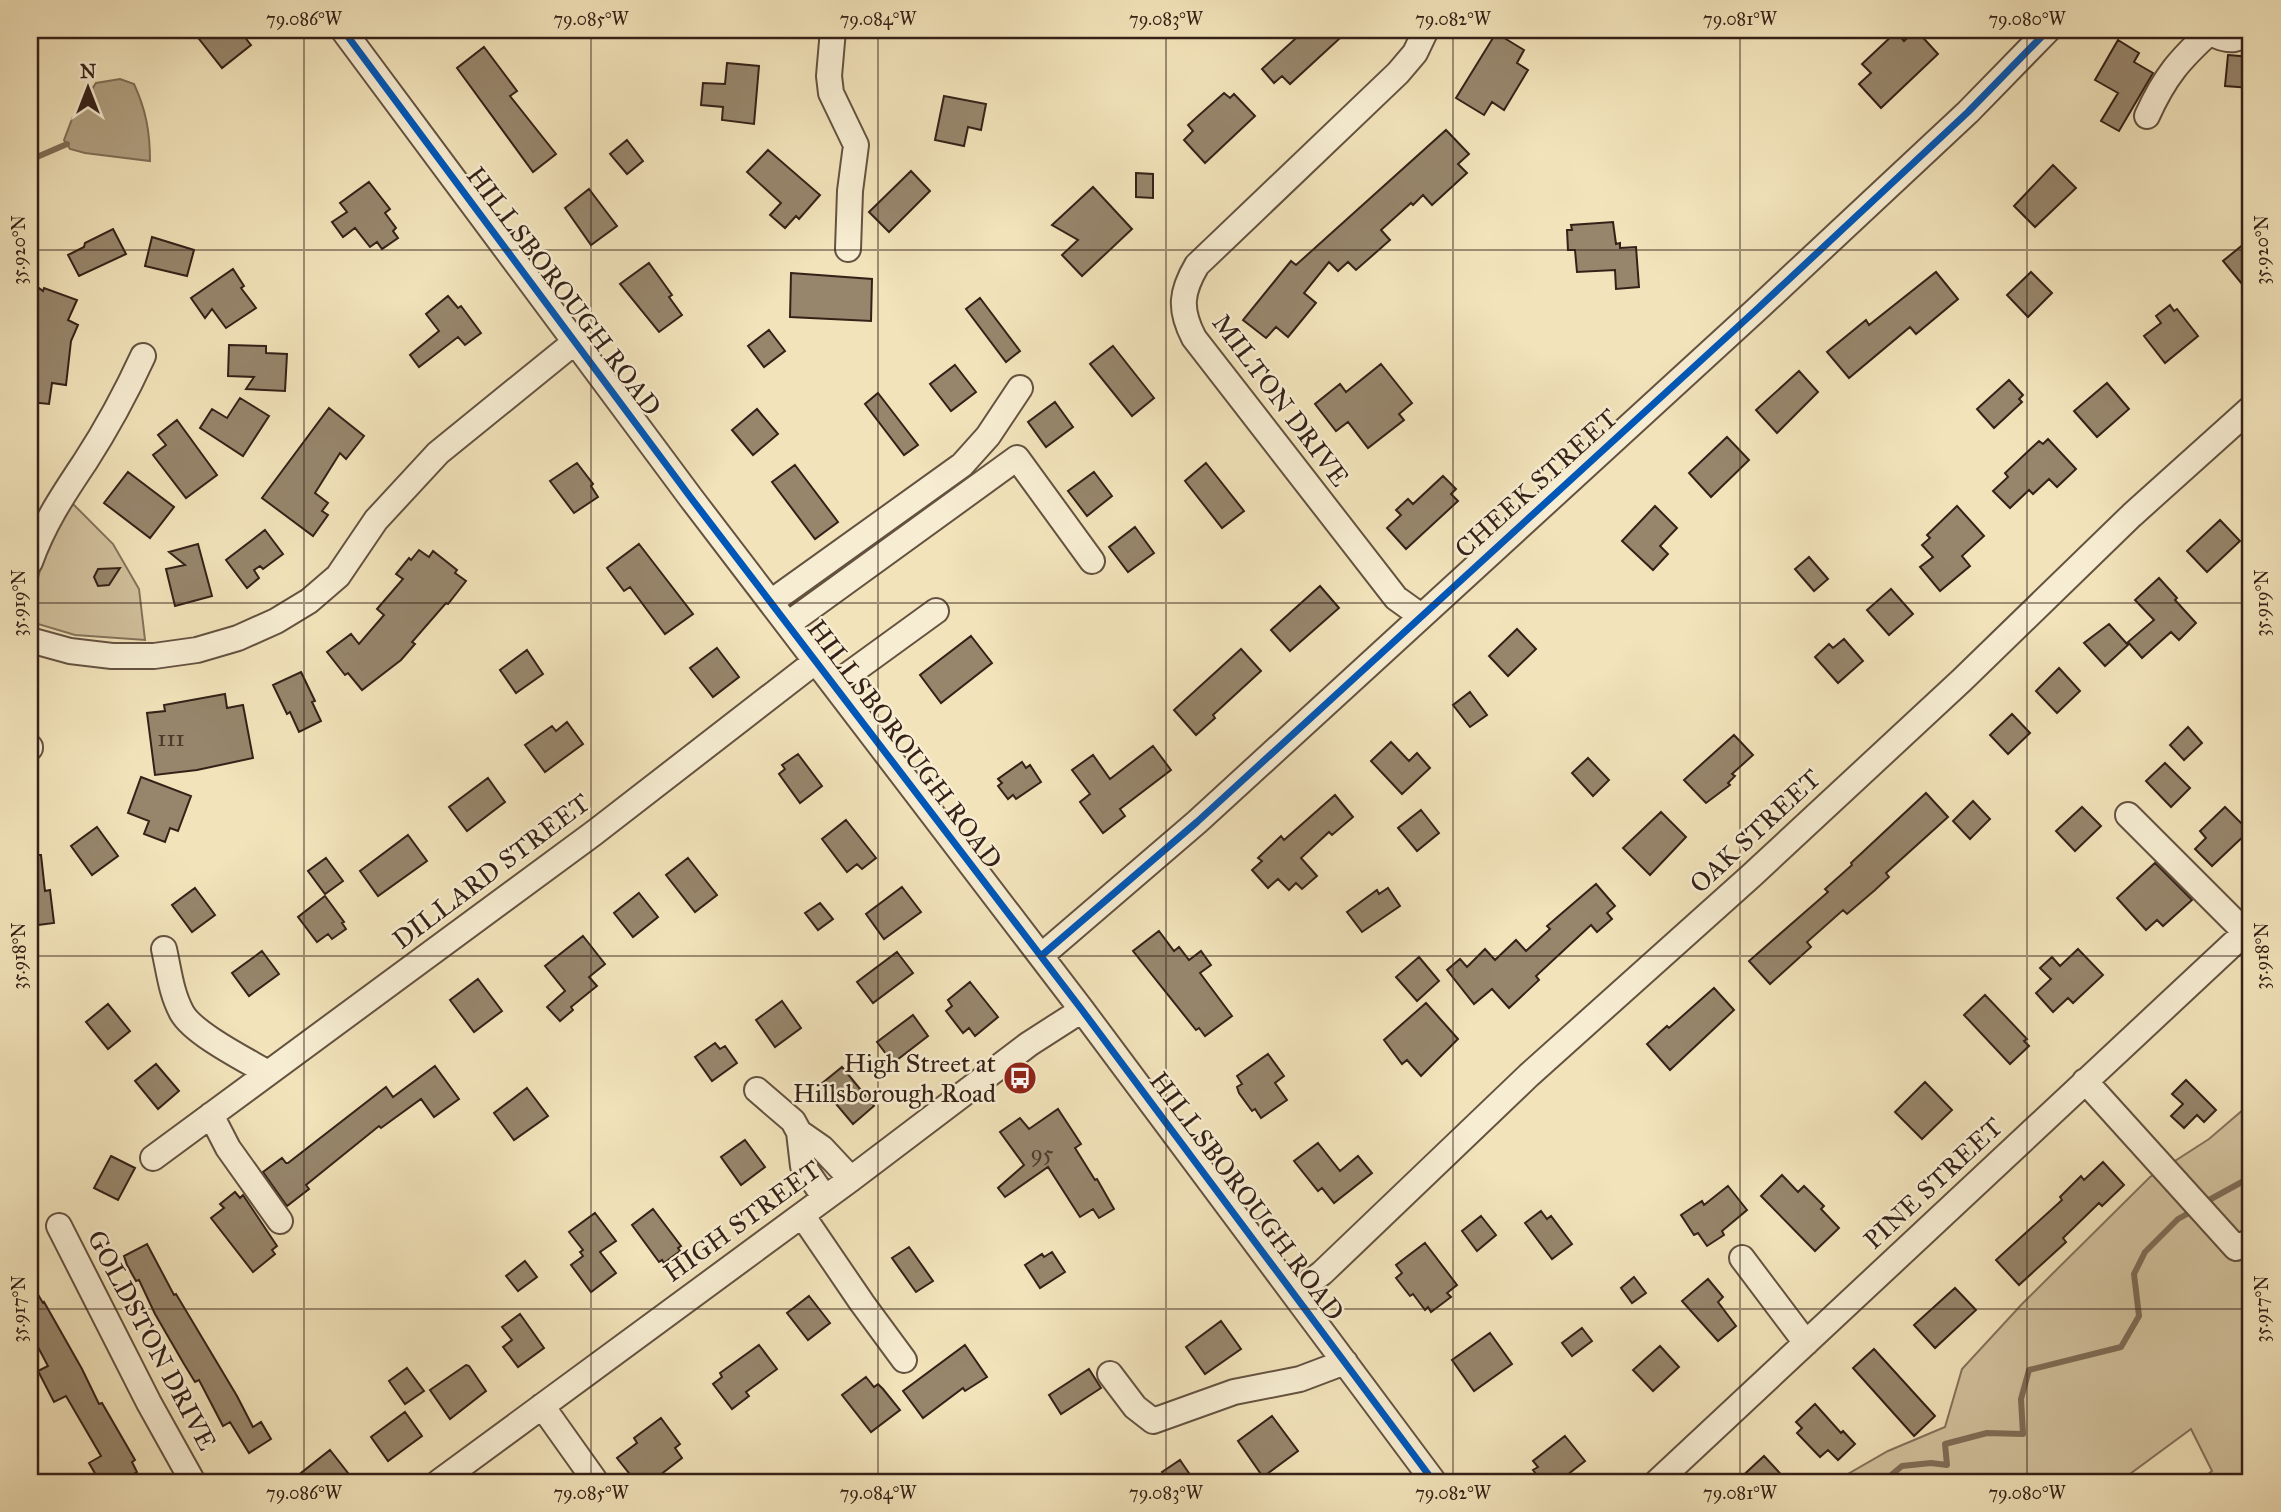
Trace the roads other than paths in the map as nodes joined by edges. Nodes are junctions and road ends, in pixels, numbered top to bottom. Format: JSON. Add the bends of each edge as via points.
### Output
{"nodes":[{"id":1,"x":344,"y":30,"type":"edge"},
{"id":2,"x":833,"y":30,"type":"edge"},
{"id":3,"x":1426,"y":30,"type":"edge"},
{"id":4,"x":2048,"y":30,"type":"edge"},
{"id":5,"x":2213,"y":30,"type":"edge"},
{"id":6,"x":2250,"y":30,"type":"edge"},
{"id":7,"x":2147,"y":116,"type":"dead end"},
{"id":8,"x":848,"y":249,"type":"dead end"},
{"id":9,"x":576,"y":341,"type":"junction"},
{"id":10,"x":143,"y":356,"type":"dead end"},
{"id":11,"x":1020,"y":388,"type":"dead end"},
{"id":12,"x":2251,"y":408,"type":"edge"},
{"id":13,"x":1092,"y":561,"type":"dead end"},
{"id":14,"x":30,"y":562,"type":"edge"},
{"id":15,"x":771,"y":602,"type":"junction"},
{"id":16,"x":936,"y":611,"type":"dead end"},
{"id":17,"x":1421,"y":617,"type":"junction"},
{"id":18,"x":788,"y":624,"type":"junction"},
{"id":19,"x":30,"y":640,"type":"edge"},
{"id":20,"x":816,"y":661,"type":"junction"},
{"id":21,"x":834,"y":685,"type":"junction"},
{"id":22,"x":2127,"y":815,"type":"dead end"},
{"id":23,"x":2248,"y":930,"type":"edge"},
{"id":24,"x":164,"y":949,"type":"dead end"},
{"id":25,"x":1041,"y":956,"type":"junction"},
{"id":26,"x":1082,"y":1010,"type":"junction"},
{"id":27,"x":268,"y":1073,"type":"junction"},
{"id":28,"x":2085,"y":1081,"type":"junction"},
{"id":29,"x":757,"y":1090,"type":"dead end"},
{"id":30,"x":205,"y":1119,"type":"junction"},
{"id":31,"x":799,"y":1132,"type":"junction"},
{"id":32,"x":153,"y":1158,"type":"dead end"},
{"id":33,"x":851,"y":1179,"type":"junction"},
{"id":34,"x":825,"y":1198,"type":"junction"},
{"id":35,"x":802,"y":1214,"type":"junction"},
{"id":36,"x":280,"y":1221,"type":"dead end"},
{"id":37,"x":59,"y":1226,"type":"dead end"},
{"id":38,"x":2251,"y":1241,"type":"edge"},
{"id":39,"x":1742,"y":1258,"type":"dead end"},
{"id":40,"x":1294,"y":1294,"type":"junction"},
{"id":41,"x":1807,"y":1343,"type":"junction"},
{"id":42,"x":904,"y":1360,"type":"dead end"},
{"id":43,"x":1345,"y":1362,"type":"junction"},
{"id":44,"x":1110,"y":1374,"type":"dead end"},
{"id":45,"x":542,"y":1406,"type":"junction"},
{"id":46,"x":193,"y":1482,"type":"edge"},
{"id":47,"x":439,"y":1482,"type":"edge"},
{"id":48,"x":596,"y":1482,"type":"edge"},
{"id":49,"x":1434,"y":1482,"type":"edge"},
{"id":50,"x":1657,"y":1482,"type":"edge"}],
"edges":[{"from":1,"to":9,"type":"street","name":"HILLSBOROUGH ROAD"},
{"from":2,"to":8,"type":"street","via":[[831,93],[856,145]]},
{"from":3,"to":17,"type":"street","name":"MILTON DRIVE","via":[[1398,73],[1196,264],[1183,301],[1194,338],[1396,598]]},
{"from":4,"to":17,"type":"street","name":"CHEEK STREET","via":[[1968,112]]},
{"from":5,"to":6,"type":"street","via":[[2228,41]]},
{"from":5,"to":7,"type":"street","via":[[2180,59]]},
{"from":9,"to":15,"type":"street","name":"HILLSBOROUGH ROAD"},
{"from":9,"to":19,"type":"street","via":[[438,453],[376,520],[338,576],[276,621],[197,650],[154,656],[70,651]]},
{"from":10,"to":14,"type":"street","via":[[121,402],[57,502]]},
{"from":11,"to":15,"type":"street","via":[[962,465]]},
{"from":12,"to":40,"type":"street","name":"OAK STREET","via":[[1760,868]]},
{"from":13,"to":18,"type":"street","via":[[1017,458]]},
{"from":15,"to":18,"type":"street","name":"HILLSBOROUGH ROAD"},
{"from":16,"to":21,"type":"street"},
{"from":17,"to":25,"type":"street","name":"CHEEK STREET","via":[[1197,822]]},
{"from":18,"to":20,"type":"street","name":"HILLSBOROUGH ROAD"},
{"from":20,"to":21,"type":"street","name":"HILLSBOROUGH ROAD"},
{"from":20,"to":27,"type":"street","name":"DILLARD STREET","via":[[594,833]]},
{"from":21,"to":25,"type":"street","name":"HILLSBOROUGH ROAD"},
{"from":22,"to":23,"type":"street"},
{"from":23,"to":28,"type":"street","name":"PINE STREET"},
{"from":24,"to":27,"type":"street","via":[[173,992],[184,1016],[209,1038]]},
{"from":25,"to":26,"type":"street","name":"HILLSBOROUGH ROAD"},
{"from":26,"to":33,"type":"street","name":"HIGH STREET","via":[[1029,1044]]},
{"from":26,"to":40,"type":"street","name":"HILLSBOROUGH ROAD"},
{"from":27,"to":30,"type":"street","name":"DILLARD STREET"},
{"from":28,"to":38,"type":"street","via":[[2235,1248]]},
{"from":28,"to":41,"type":"street","name":"PINE STREET"},
{"from":29,"to":31,"type":"street","via":[[793,1121]]},
{"from":30,"to":32,"type":"street","name":"DILLARD STREET"},
{"from":30,"to":36,"type":"street"},
{"from":31,"to":33,"type":"street"},
{"from":31,"to":34,"type":"street","via":[[803,1166]]},
{"from":33,"to":34,"type":"street","name":"HIGH STREET"},
{"from":34,"to":35,"type":"street","name":"HIGH STREET"},
{"from":35,"to":42,"type":"street"},
{"from":35,"to":45,"type":"street","name":"HIGH STREET"},
{"from":37,"to":46,"type":"street","name":"GOLDSTON DRIVE"},
{"from":39,"to":41,"type":"street"},
{"from":40,"to":43,"type":"street","name":"HILLSBOROUGH ROAD"},
{"from":41,"to":50,"type":"street","name":"PINE STREET"},
{"from":43,"to":44,"type":"street","via":[[1300,1379],[1234,1392],[1153,1421],[1135,1407]]},
{"from":43,"to":49,"type":"street","name":"HILLSBOROUGH ROAD"},
{"from":45,"to":47,"type":"street","name":"HIGH STREET"},
{"from":45,"to":48,"type":"street"}]}
